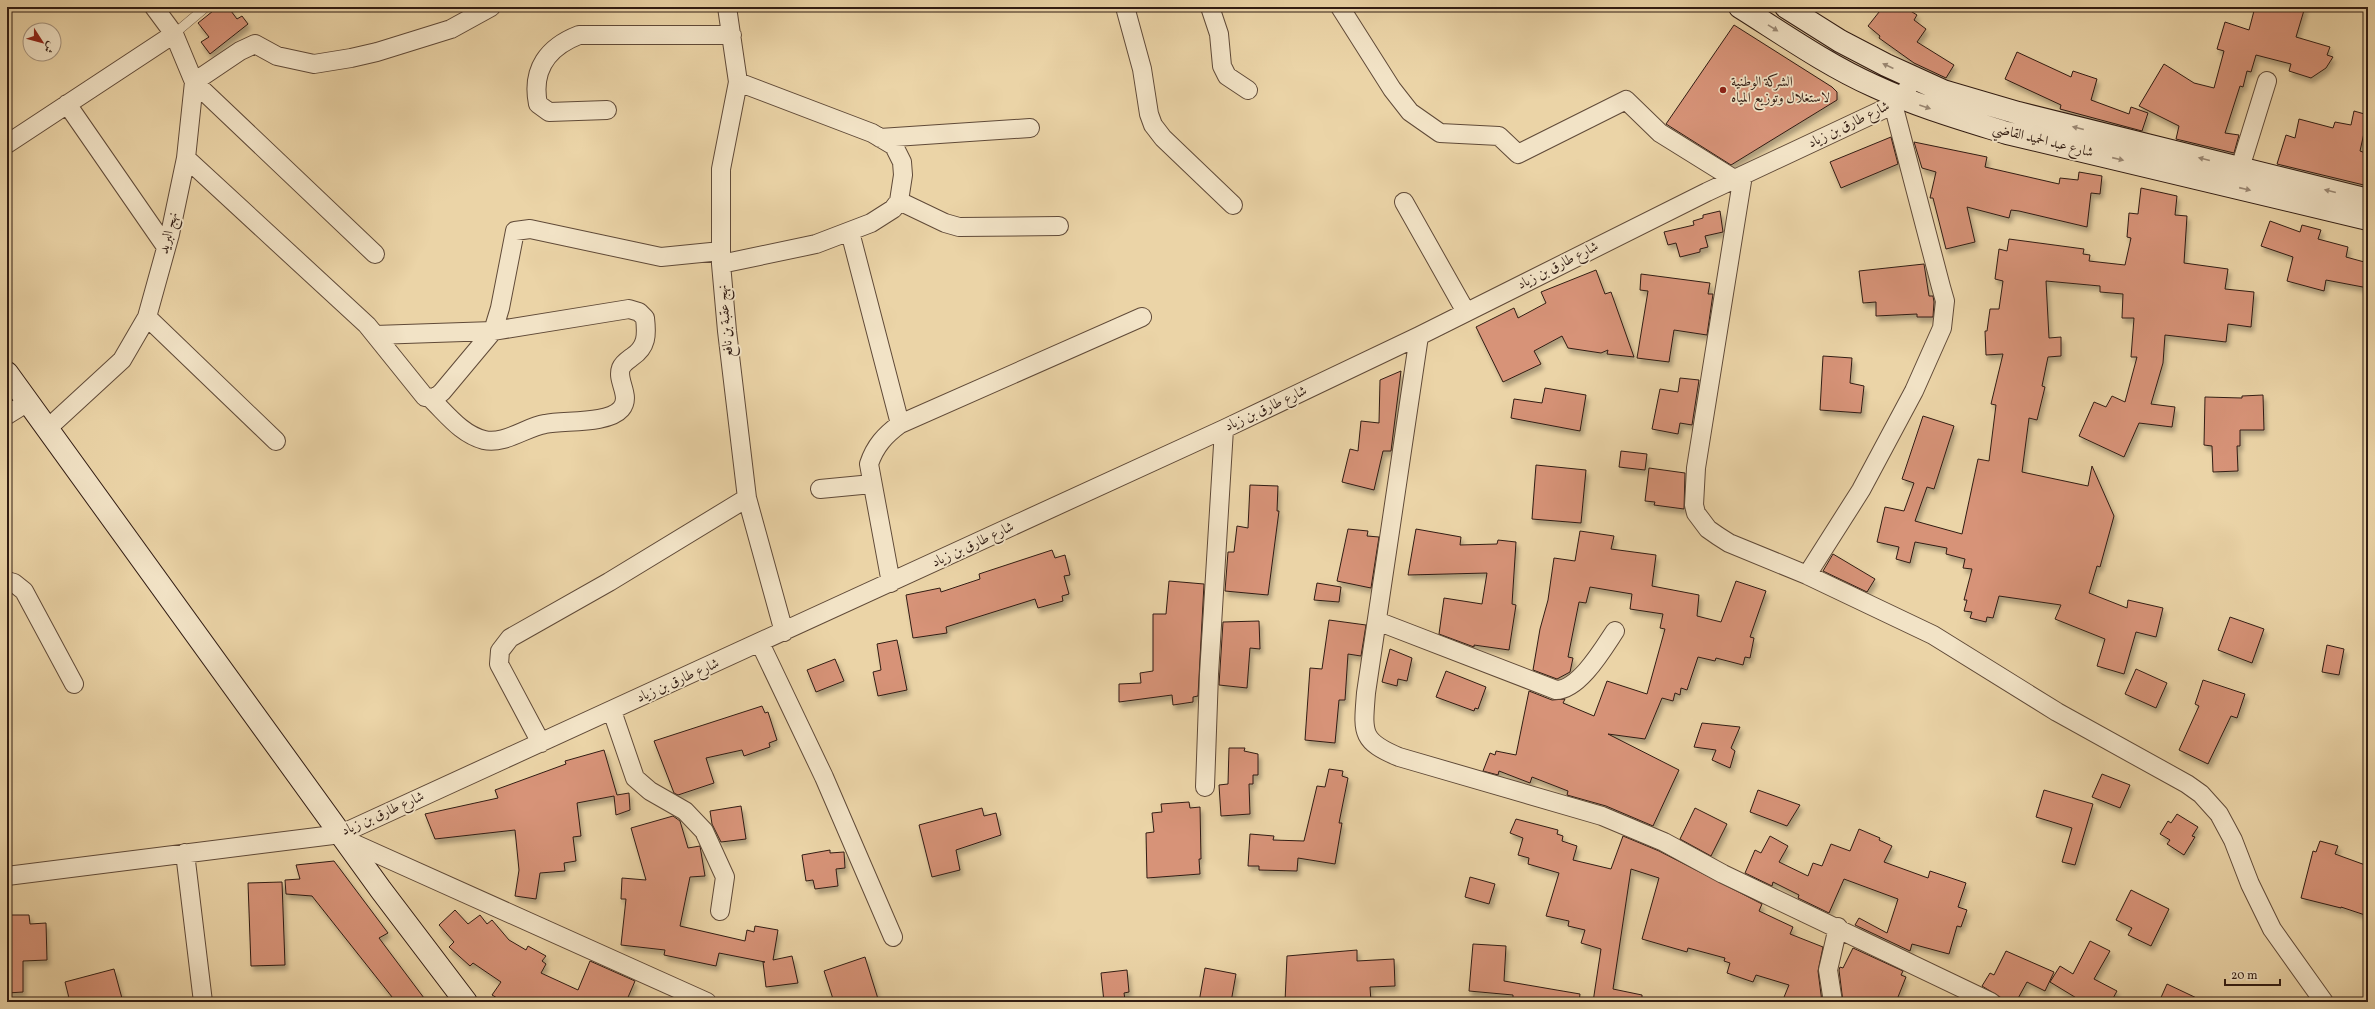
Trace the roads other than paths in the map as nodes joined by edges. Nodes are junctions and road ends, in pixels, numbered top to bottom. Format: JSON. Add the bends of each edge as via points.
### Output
{"nodes":[{"id":1,"x":154,"y":7,"type":"edge"},
{"id":2,"x":206,"y":7,"type":"edge"},
{"id":3,"x":727,"y":7,"type":"edge"},
{"id":4,"x":1125,"y":7,"type":"edge"},
{"id":5,"x":1210,"y":7,"type":"edge"},
{"id":6,"x":1340,"y":7,"type":"edge"},
{"id":7,"x":1740,"y":7,"type":"edge"},
{"id":8,"x":1786,"y":7,"type":"edge"},
{"id":9,"x":482,"y":10,"type":"edge"},
{"id":10,"x":174,"y":34,"type":"junction"},
{"id":11,"x":732,"y":35,"type":"junction"},
{"id":12,"x":1914,"y":77,"type":"junction"},
{"id":13,"x":2267,"y":81,"type":"dead end"},
{"id":14,"x":194,"y":82,"type":"junction"},
{"id":15,"x":738,"y":82,"type":"junction"},
{"id":16,"x":1248,"y":90,"type":"dead end"},
{"id":17,"x":1897,"y":101,"type":"junction"},
{"id":18,"x":67,"y":104,"type":"junction"},
{"id":19,"x":607,"y":110,"type":"dead end"},
{"id":20,"x":1030,"y":128,"type":"dead end"},
{"id":21,"x":880,"y":138,"type":"junction"},
{"id":22,"x":7,"y":144,"type":"edge"},
{"id":23,"x":186,"y":158,"type":"junction"},
{"id":24,"x":2240,"y":168,"type":"junction"},
{"id":25,"x":1738,"y":177,"type":"junction"},
{"id":26,"x":2368,"y":200,"type":"edge"},
{"id":27,"x":899,"y":201,"type":"junction"},
{"id":28,"x":1404,"y":202,"type":"dead end"},
{"id":29,"x":1233,"y":205,"type":"dead end"},
{"id":30,"x":2368,"y":219,"type":"edge"},
{"id":31,"x":1059,"y":226,"type":"dead end"},
{"id":32,"x":850,"y":232,"type":"junction"},
{"id":33,"x":166,"y":247,"type":"junction"},
{"id":34,"x":375,"y":254,"type":"dead end"},
{"id":35,"x":721,"y":257,"type":"junction"},
{"id":36,"x":1466,"y":312,"type":"junction"},
{"id":37,"x":147,"y":317,"type":"junction"},
{"id":38,"x":1142,"y":317,"type":"dead end"},
{"id":39,"x":493,"y":331,"type":"junction"},
{"id":40,"x":375,"y":334,"type":"junction"},
{"id":41,"x":1419,"y":336,"type":"junction"},
{"id":42,"x":7,"y":373,"type":"edge"},
{"id":43,"x":430,"y":398,"type":"junction"},
{"id":44,"x":28,"y":402,"type":"junction"},
{"id":45,"x":7,"y":415,"type":"edge"},
{"id":46,"x":900,"y":424,"type":"junction"},
{"id":47,"x":48,"y":429,"type":"junction"},
{"id":48,"x":1224,"y":429,"type":"junction"},
{"id":49,"x":276,"y":441,"type":"dead end"},
{"id":50,"x":872,"y":484,"type":"junction"},
{"id":51,"x":820,"y":489,"type":"dead end"},
{"id":52,"x":747,"y":498,"type":"junction"},
{"id":53,"x":1806,"y":575,"type":"junction"},
{"id":54,"x":7,"y":581,"type":"edge"},
{"id":55,"x":891,"y":583,"type":"junction"},
{"id":56,"x":1377,"y":621,"type":"junction"},
{"id":57,"x":1615,"y":631,"type":"dead end"},
{"id":58,"x":784,"y":632,"type":"junction"},
{"id":59,"x":760,"y":643,"type":"junction"},
{"id":60,"x":74,"y":684,"type":"dead end"},
{"id":61,"x":612,"y":711,"type":"junction"},
{"id":62,"x":541,"y":743,"type":"junction"},
{"id":63,"x":1206,"y":787,"type":"dead end"},
{"id":64,"x":342,"y":837,"type":"junction"},
{"id":65,"x":185,"y":853,"type":"junction"},
{"id":66,"x":7,"y":876,"type":"edge"},
{"id":67,"x":720,"y":912,"type":"dead end"},
{"id":68,"x":1838,"y":927,"type":"junction"},
{"id":69,"x":893,"y":937,"type":"dead end"},
{"id":70,"x":203,"y":1002,"type":"edge"},
{"id":71,"x":466,"y":1002,"type":"edge"},
{"id":72,"x":707,"y":1002,"type":"edge"},
{"id":73,"x":1833,"y":1002,"type":"edge"},
{"id":74,"x":1991,"y":1002,"type":"edge"},
{"id":75,"x":2324,"y":1002,"type":"edge"}],
"edges":[{"from":1,"to":10,"type":"street","name":"نهج البريد"},
{"from":2,"to":10,"type":"lane"},
{"from":3,"to":11,"type":"street","name":"نهج عقبة بن نافع"},
{"from":4,"to":29,"type":"street","via":[[1142,69],[1153,125],[1163,138]]},
{"from":5,"to":16,"type":"street","via":[[1218,34],[1222,66],[1227,76]]},
{"from":6,"to":25,"type":"street","via":[[1392,89],[1410,112],[1440,133],[1499,136],[1518,154],[1626,100],[1660,133]]},
{"from":7,"to":17,"type":"main road","name":"شارع عبد الحميد القاضي","one_way":true},
{"from":12,"to":8,"type":"main road","name":"شارع عبد الحميد القاضي","one_way":true,"via":[[1840,40]]},
{"from":9,"to":14,"type":"street","via":[[451,29],[377,52],[314,64],[277,56],[255,44],[240,50]]},
{"from":10,"to":14,"type":"street","name":"نهج البريد"},
{"from":10,"to":18,"type":"street"},
{"from":11,"to":15,"type":"street","name":"نهج عقبة بن نافع"},
{"from":11,"to":19,"type":"street","via":[[579,34],[561,42],[545,57],[535,89],[538,104],[549,112]]},
{"from":12,"to":17,"type":"street"},
{"from":24,"to":12,"type":"main road","name":"شارع عبد الحميد القاضي","one_way":true,"via":[[2018,113],[1943,91]]},
{"from":13,"to":24,"type":"street"},
{"from":14,"to":23,"type":"street","name":"نهج البريد"},
{"from":14,"to":34,"type":"street"},
{"from":15,"to":21,"type":"street"},
{"from":15,"to":35,"type":"street","name":"نهج عقبة بن نافع","via":[[721,168]]},
{"from":17,"to":25,"type":"street","name":"شارع طارق بن زياد"},
{"from":17,"to":30,"type":"main road","name":"شارع عبد الحميد القاضي","one_way":true,"via":[[2007,133]]},
{"from":17,"to":53,"type":"street","via":[[1945,301],[1942,328],[1914,391],[1878,461]]},
{"from":18,"to":22,"type":"street"},
{"from":18,"to":33,"type":"street"},
{"from":20,"to":21,"type":"street"},
{"from":21,"to":27,"type":"street","via":[[894,146],[902,162]]},
{"from":23,"to":33,"type":"street","name":"نهج البريد"},
{"from":23,"to":40,"type":"street"},
{"from":26,"to":24,"type":"main road","name":"شارع عبد الحميد القاضي","one_way":true},
{"from":25,"to":36,"type":"street","name":"شارع طارق بن زياد"},
{"from":25,"to":53,"type":"street","via":[[1696,468],[1694,505],[1696,513],[1708,529],[1724,540]]},
{"from":27,"to":31,"type":"street","via":[[959,227]]},
{"from":27,"to":32,"type":"street","via":[[886,214]]},
{"from":28,"to":36,"type":"street"},
{"from":32,"to":35,"type":"street","via":[[816,244]]},
{"from":32,"to":46,"type":"street"},
{"from":33,"to":37,"type":"street","name":"نهج البريد"},
{"from":35,"to":39,"type":"street","via":[[661,257],[530,229],[514,231],[500,308]]},
{"from":35,"to":52,"type":"street","name":"نهج عقبة بن نافع"},
{"from":36,"to":41,"type":"street","name":"شارع طارق بن زياد"},
{"from":37,"to":47,"type":"street","name":"نهج البريد","via":[[122,360]]},
{"from":37,"to":49,"type":"street"},
{"from":38,"to":46,"type":"street"},
{"from":39,"to":40,"type":"street"},
{"from":39,"to":43,"type":"street","via":[[442,392],[435,398]]},
{"from":39,"to":43,"type":"street","via":[[629,308],[645,318],[647,336],[639,353],[625,362],[621,368],[625,398],[622,408],[609,417],[545,424],[503,439],[487,440],[472,436],[461,429]]},
{"from":40,"to":43,"type":"street","via":[[425,397]]},
{"from":41,"to":48,"type":"street","name":"شارع طارق بن زياد"},
{"from":41,"to":56,"type":"street"},
{"from":42,"to":44,"type":"main road"},
{"from":44,"to":45,"type":"street"},
{"from":44,"to":47,"type":"main road"},
{"from":46,"to":50,"type":"street","via":[[885,436],[873,454],[869,464]]},
{"from":47,"to":64,"type":"main road"},
{"from":48,"to":55,"type":"street","name":"شارع طارق بن زياد"},
{"from":48,"to":63,"type":"street","via":[[1209,674]]},
{"from":50,"to":51,"type":"street"},
{"from":50,"to":55,"type":"street"},
{"from":52,"to":58,"type":"street","name":"نهج عقبة بن نافع"},
{"from":52,"to":62,"type":"street","via":[[609,582],[510,638],[500,651],[499,664]]},
{"from":53,"to":75,"type":"street","via":[[1933,635],[2057,712],[2201,794],[2219,814],[2227,828],[2272,929]]},
{"from":54,"to":60,"type":"street","via":[[24,591]]},
{"from":55,"to":58,"type":"street","name":"شارع طارق بن زياد"},
{"from":56,"to":57,"type":"street","via":[[1556,690],[1566,689],[1576,682]]},
{"from":56,"to":68,"type":"street","via":[[1364,724],[1366,734],[1382,750],[1602,816],[1633,828],[1723,874]]},
{"from":58,"to":59,"type":"street","name":"شارع طارق بن زياد"},
{"from":59,"to":61,"type":"street","name":"شارع طارق بن زياد"},
{"from":59,"to":69,"type":"street","via":[[824,777]]},
{"from":61,"to":62,"type":"street","name":"شارع طارق بن زياد"},
{"from":61,"to":67,"type":"street","via":[[635,778],[650,791],[685,811],[704,831],[725,877]]},
{"from":62,"to":64,"type":"street","name":"شارع طارق بن زياد"},
{"from":64,"to":65,"type":"street","name":"شارع طارق بن زياد"},
{"from":64,"to":71,"type":"main road"},
{"from":64,"to":72,"type":"street"},
{"from":65,"to":66,"type":"street","name":"شارع طارق بن زياد"},
{"from":65,"to":70,"type":"street"},
{"from":68,"to":73,"type":"street","via":[[1828,970]]},
{"from":68,"to":74,"type":"street"}]}
